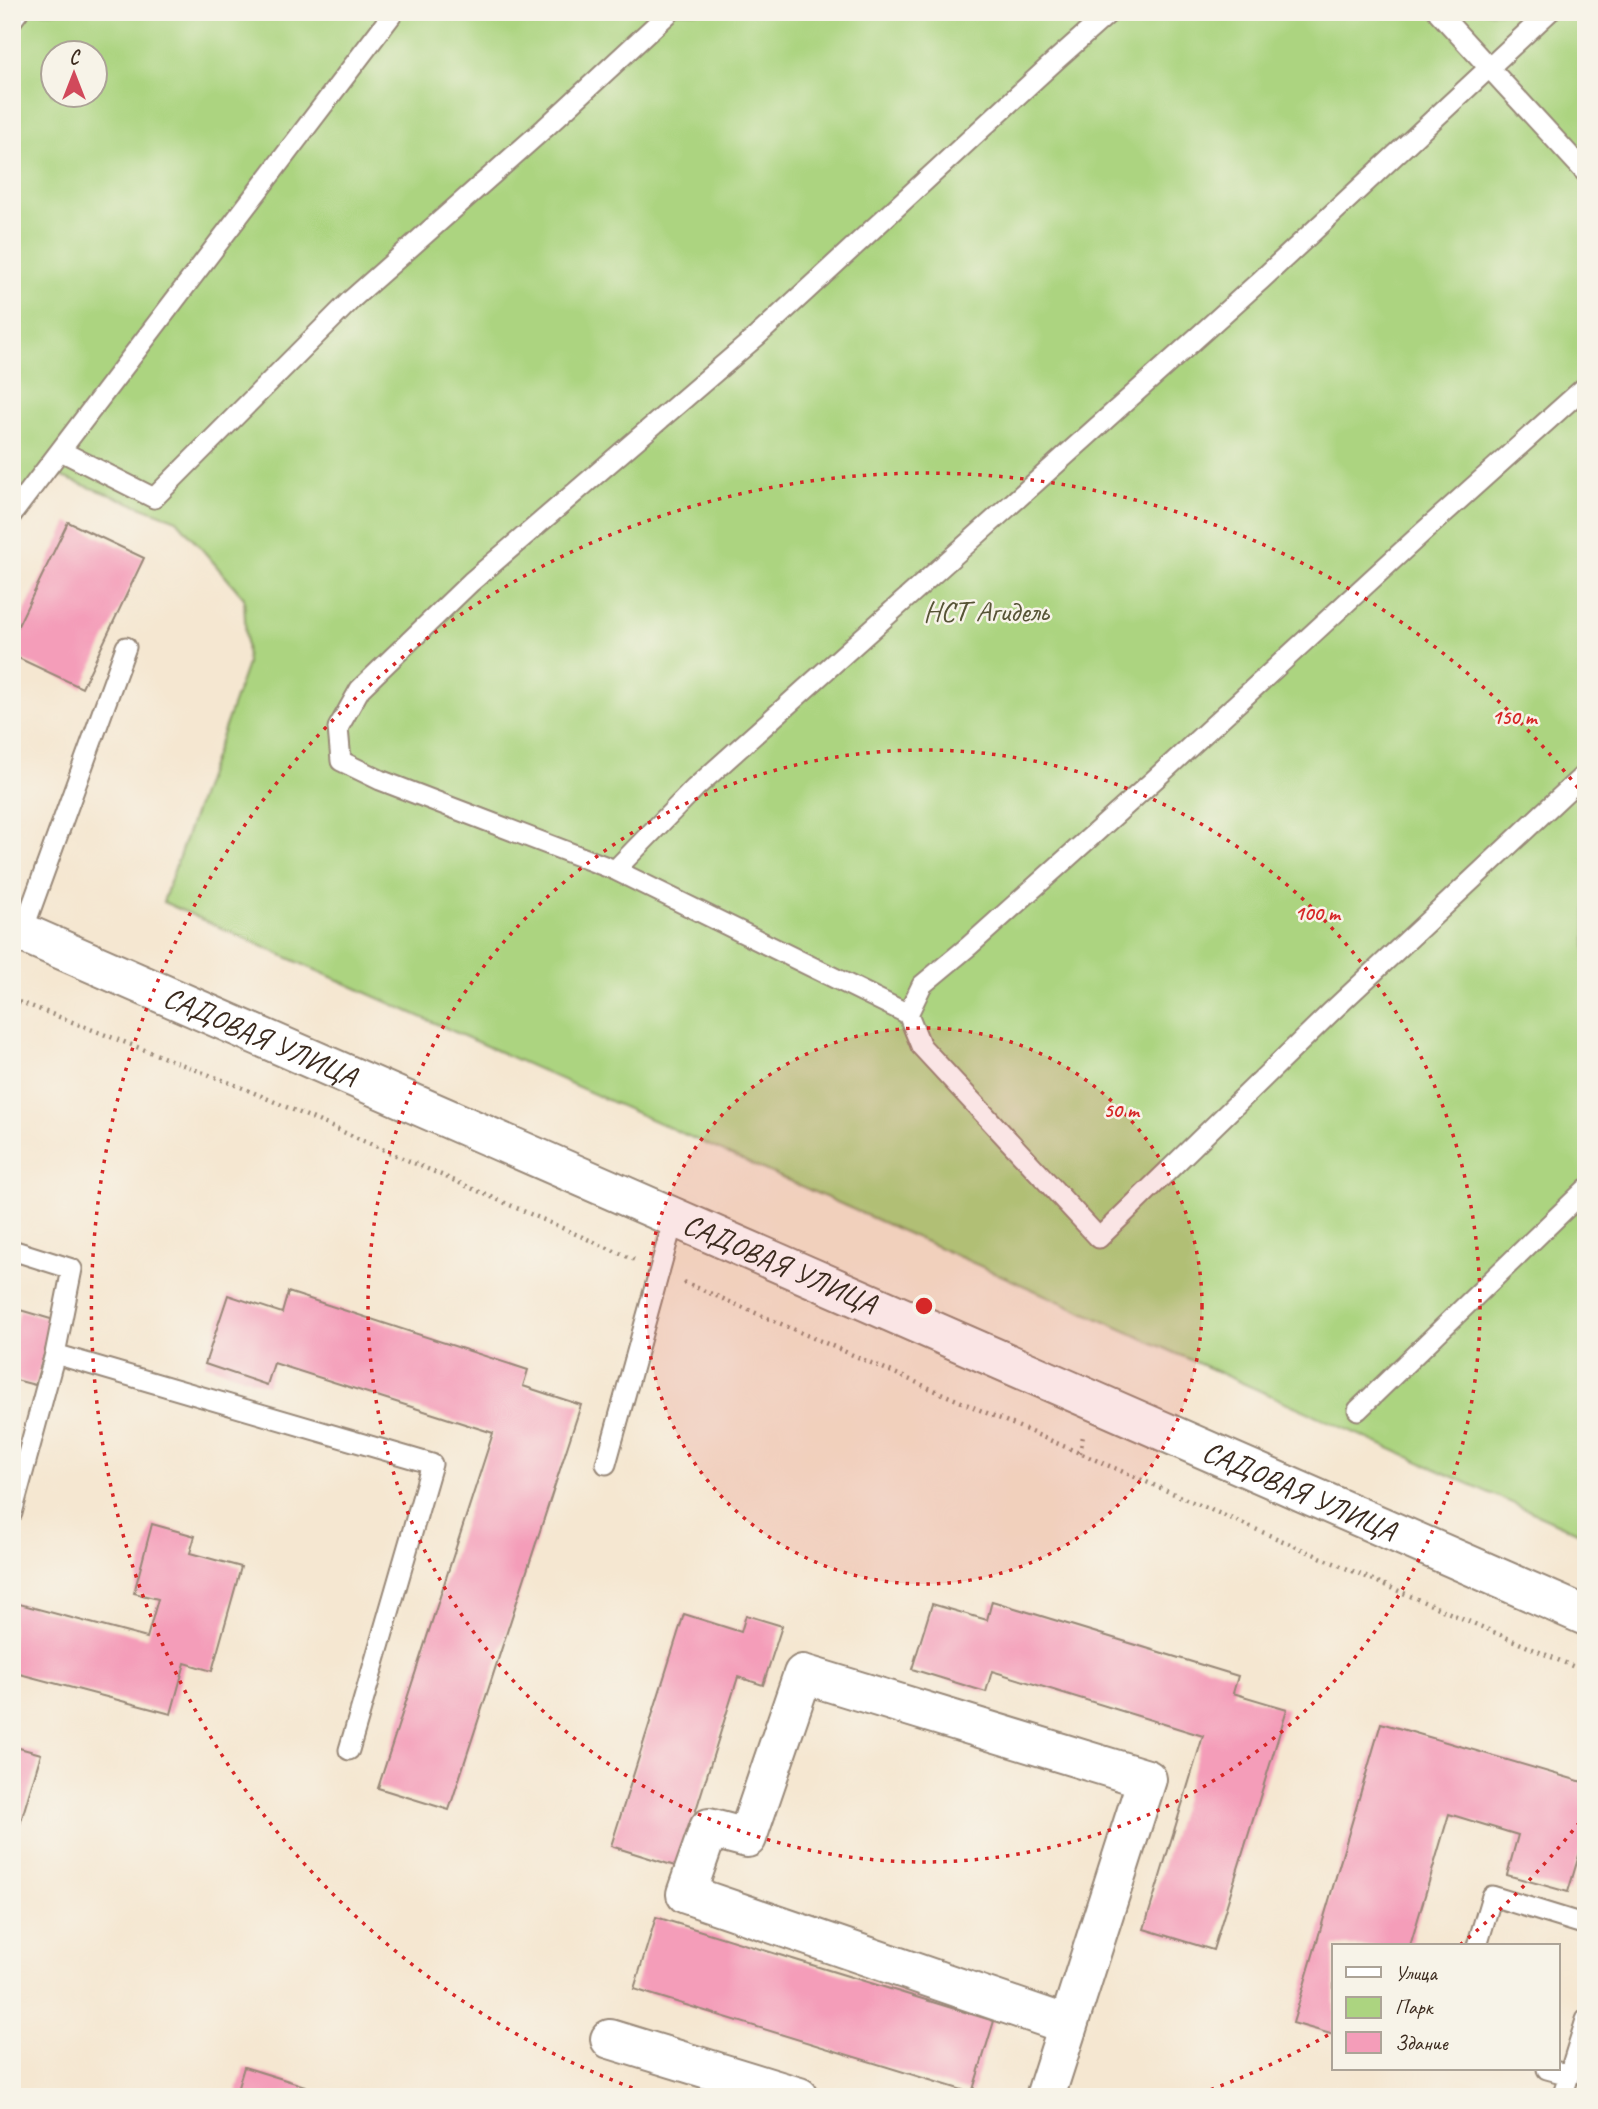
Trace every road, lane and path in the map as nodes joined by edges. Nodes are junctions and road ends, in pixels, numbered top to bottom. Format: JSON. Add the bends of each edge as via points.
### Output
{"nodes":[{"id":1,"x":18,"y":12,"type":"edge"},
{"id":2,"x":394,"y":12,"type":"edge"},
{"id":3,"x":670,"y":12,"type":"edge"},
{"id":4,"x":1110,"y":12,"type":"edge"},
{"id":5,"x":1438,"y":12,"type":"edge"},
{"id":6,"x":1549,"y":12,"type":"edge"},
{"id":7,"x":12,"y":20,"type":"edge"},
{"id":8,"x":1489,"y":67,"type":"junction"},
{"id":9,"x":1586,"y":173,"type":"edge"},
{"id":10,"x":1586,"y":386,"type":"edge"},
{"id":11,"x":61,"y":451,"type":"junction"},
{"id":12,"x":12,"y":514,"type":"edge"},
{"id":13,"x":126,"y":647,"type":"dead end"},
{"id":14,"x":1586,"y":773,"type":"edge"},
{"id":15,"x":615,"y":870,"type":"junction"},
{"id":16,"x":17,"y":930,"type":"edge"},
{"id":17,"x":12,"y":1001,"type":"edge"},
{"id":18,"x":908,"y":1014,"type":"junction"},
{"id":19,"x":1586,"y":1189,"type":"edge"},
{"id":20,"x":674,"y":1218,"type":"junction"},
{"id":21,"x":12,"y":1250,"type":"edge"},
{"id":22,"x":660,"y":1271,"type":"junction"},
{"id":23,"x":55,"y":1354,"type":"junction"},
{"id":24,"x":1357,"y":1410,"type":"dead end"},
{"id":25,"x":606,"y":1464,"type":"dead end"},
{"id":26,"x":12,"y":1513,"type":"edge"},
{"id":27,"x":1586,"y":1616,"type":"edge"},
{"id":28,"x":1586,"y":1672,"type":"edge"},
{"id":29,"x":349,"y":1750,"type":"dead end"},
{"id":30,"x":1586,"y":1924,"type":"edge"},
{"id":31,"x":1478,"y":1944,"type":"edge"},
{"id":32,"x":1586,"y":2020,"type":"edge"},
{"id":33,"x":1068,"y":2025,"type":"junction"},
{"id":34,"x":610,"y":2039,"type":"dead end"},
{"id":35,"x":1551,"y":2070,"type":"edge"},
{"id":36,"x":1569,"y":2075,"type":"junction"},
{"id":37,"x":799,"y":2097,"type":"edge"},
{"id":38,"x":1045,"y":2097,"type":"edge"},
{"id":39,"x":1562,"y":2097,"type":"edge"}],
"edges":[{"from":1,"to":7,"type":"lane"},
{"from":2,"to":11,"type":"lane"},
{"from":3,"to":11,"type":"lane","via":[[352,299],[155,498]]},
{"from":4,"to":15,"type":"lane","via":[[757,336],[471,582],[360,689],[338,728],[341,761]]},
{"from":5,"to":8,"type":"lane"},
{"from":6,"to":8,"type":"lane"},
{"from":8,"to":9,"type":"lane"},
{"from":8,"to":15,"type":"lane","via":[[1261,280],[695,788]]},
{"from":10,"to":18,"type":"lane","via":[[922,985]]},
{"from":11,"to":12,"type":"lane"},
{"from":13,"to":16,"type":"lane"},
{"from":14,"to":18,"type":"lane","via":[[1099,1238],[921,1046]]},
{"from":15,"to":18,"type":"lane"},
{"from":16,"to":20,"type":"main road","name":"САДОВАЯ УЛИЦА"},
{"from":17,"to":22,"type":"path","via":[[243,1088]]},
{"from":19,"to":24,"type":"lane"},
{"from":20,"to":22,"type":"lane"},
{"from":20,"to":27,"type":"main road","name":"САДОВАЯ УЛИЦА"},
{"from":21,"to":23,"type":"lane","via":[[72,1269]]},
{"from":22,"to":25,"type":"lane"},
{"from":22,"to":28,"type":"path"},
{"from":23,"to":26,"type":"lane"},
{"from":23,"to":29,"type":"lane","via":[[432,1464]]},
{"from":30,"to":31,"type":"lane","via":[[1492,1896]]},
{"from":32,"to":36,"type":"lane"},
{"from":33,"to":33,"type":"main road","via":[[1147,1779],[803,1674],[747,1838],[709,1828],[687,1894]]},
{"from":33,"to":38,"type":"main road"},
{"from":34,"to":37,"type":"main road"},
{"from":35,"to":36,"type":"lane"},
{"from":36,"to":39,"type":"lane"}]}
